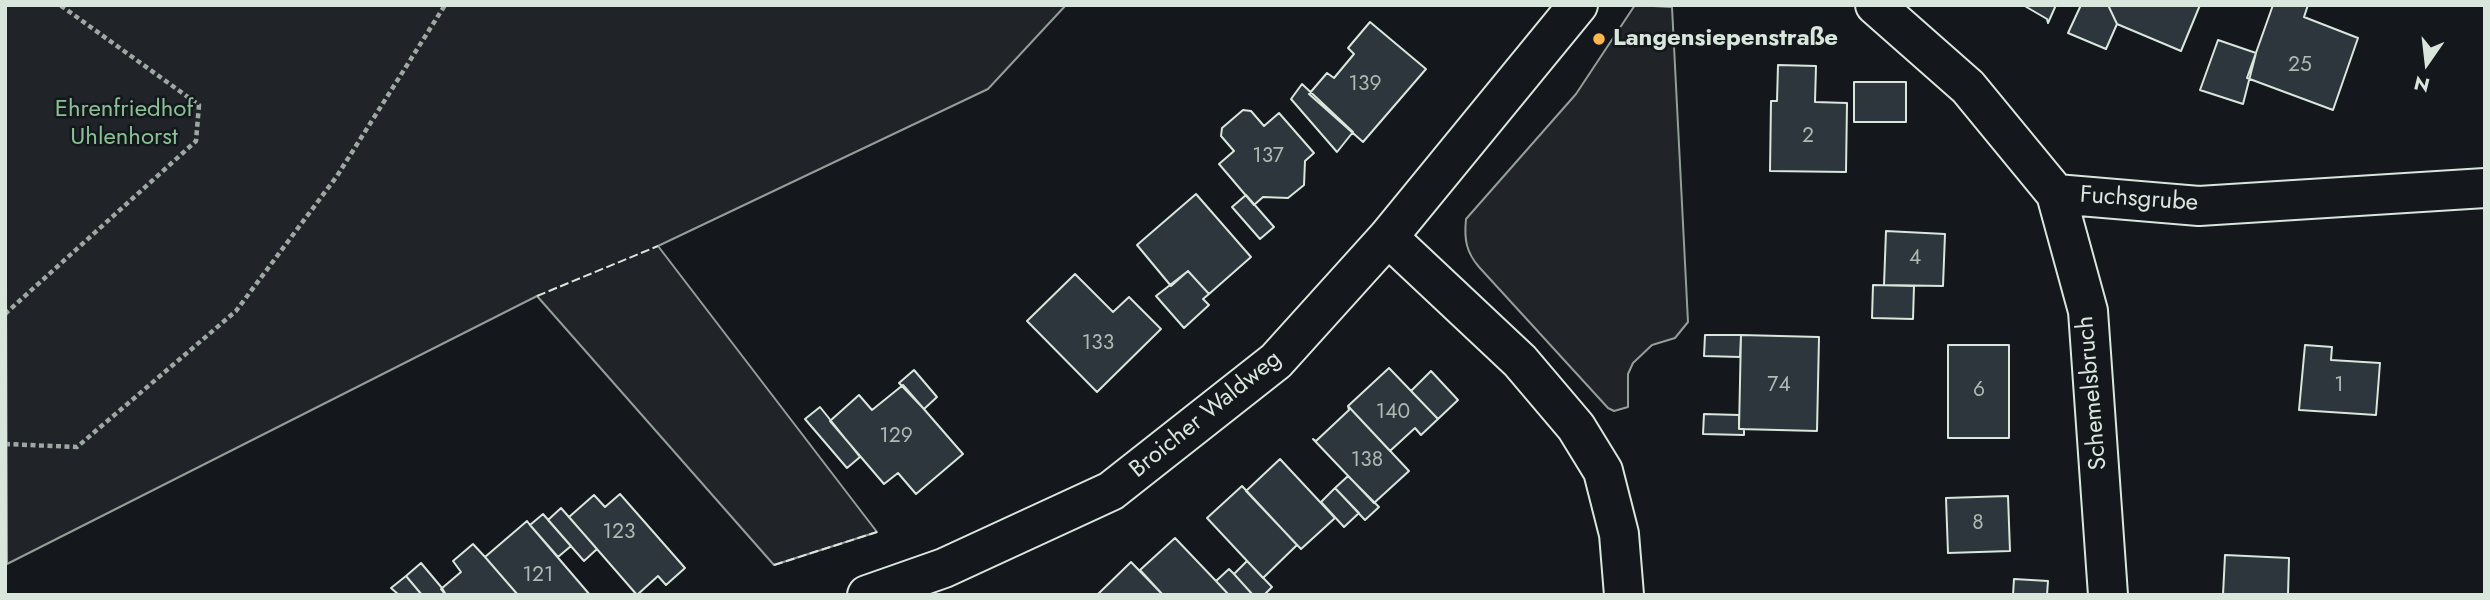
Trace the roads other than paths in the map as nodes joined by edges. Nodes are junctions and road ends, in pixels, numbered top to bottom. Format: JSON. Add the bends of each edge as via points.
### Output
{"nodes":[{"id":1,"x":1578,"y":5,"type":"edge"},
{"id":2,"x":1875,"y":5,"type":"edge"},
{"id":3,"x":2485,"y":188,"type":"edge"},
{"id":4,"x":2056,"y":194,"type":"junction"},
{"id":5,"x":1388,"y":237,"type":"junction"},
{"id":6,"x":867,"y":595,"type":"edge"},
{"id":7,"x":1623,"y":595,"type":"edge"},
{"id":8,"x":2108,"y":595,"type":"edge"}],
"edges":[{"from":1,"to":5,"type":"street","name":"Broicher Waldweg"},
{"from":2,"to":4,"type":"street","name":"Fuchsgrube","via":[[1968,87]]},
{"from":3,"to":4,"type":"street","name":"Fuchsgrube","via":[[2199,206]]},
{"from":4,"to":8,"type":"street","name":"Schemelsbruch","via":[[2088,310]]},
{"from":5,"to":6,"type":"street","name":"Broicher Waldweg","via":[[1276,361],[1111,491],[944,568]]},
{"from":5,"to":7,"type":"street","via":[[1520,361],[1576,427],[1603,471],[1619,534]]}]}
